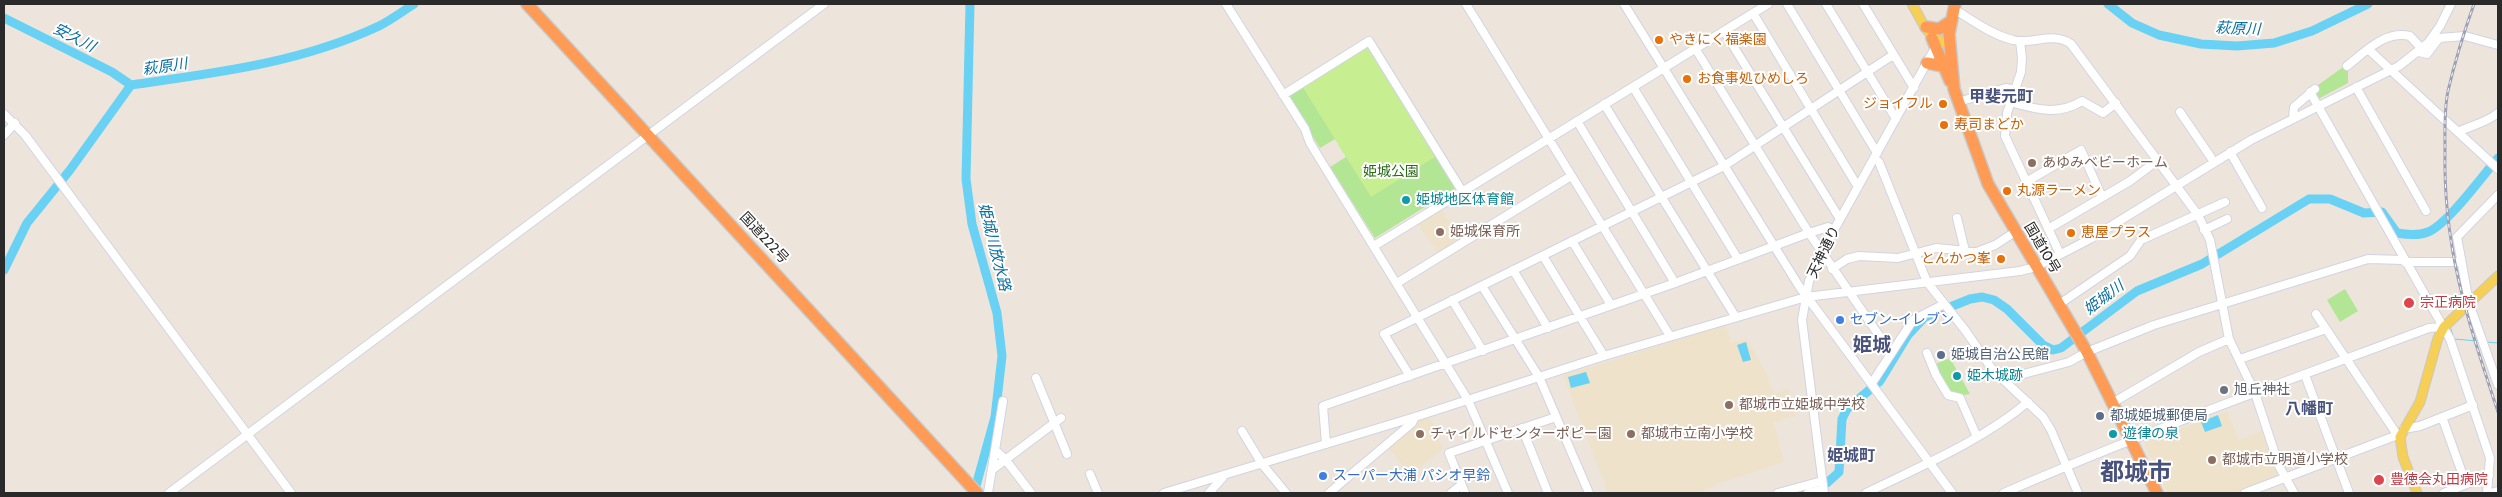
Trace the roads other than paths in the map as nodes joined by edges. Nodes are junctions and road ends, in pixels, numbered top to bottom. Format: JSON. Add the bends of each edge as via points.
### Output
{"nodes":[{"id":1,"x":527,"y":4,"type":"edge"},
{"id":2,"x":824,"y":4,"type":"edge"},
{"id":3,"x":1226,"y":4,"type":"edge"},
{"id":4,"x":1466,"y":4,"type":"edge"},
{"id":5,"x":1624,"y":4,"type":"edge"},
{"id":6,"x":1768,"y":4,"type":"edge"},
{"id":7,"x":1787,"y":4,"type":"edge"},
{"id":8,"x":1826,"y":4,"type":"edge"},
{"id":9,"x":1863,"y":4,"type":"edge"},
{"id":10,"x":1912,"y":4,"type":"edge"},
{"id":11,"x":2451,"y":4,"type":"edge"},
{"id":12,"x":1954,"y":6,"type":"edge"},
{"id":13,"x":1753,"y":13,"type":"junction"},
{"id":14,"x":1951,"y":21,"type":"junction"},
{"id":15,"x":1926,"y":27,"type":"junction"},
{"id":16,"x":1724,"y":31,"type":"junction"},
{"id":17,"x":2020,"y":42,"type":"junction"},
{"id":18,"x":1934,"y":43,"type":"junction"},
{"id":19,"x":1949,"y":43,"type":"junction"},
{"id":20,"x":2498,"y":45,"type":"edge"},
{"id":21,"x":1695,"y":48,"type":"junction"},
{"id":22,"x":2368,"y":49,"type":"junction"},
{"id":23,"x":2420,"y":50,"type":"junction"},
{"id":24,"x":1893,"y":54,"type":"junction"},
{"id":25,"x":1927,"y":64,"type":"junction"},
{"id":26,"x":1942,"y":66,"type":"junction"},
{"id":27,"x":2347,"y":66,"type":"dead end"},
{"id":28,"x":1663,"y":68,"type":"junction"},
{"id":29,"x":2389,"y":71,"type":"junction"},
{"id":30,"x":1866,"y":72,"type":"junction"},
{"id":31,"x":1633,"y":87,"type":"junction"},
{"id":32,"x":2356,"y":87,"type":"junction"},
{"id":33,"x":1914,"y":88,"type":"junction"},
{"id":34,"x":1954,"y":89,"type":"junction"},
{"id":35,"x":1839,"y":90,"type":"junction"},
{"id":36,"x":2015,"y":90,"type":"junction"},
{"id":37,"x":1283,"y":95,"type":"junction"},
{"id":38,"x":1958,"y":102,"type":"junction"},
{"id":39,"x":2010,"y":102,"type":"junction"},
{"id":40,"x":2116,"y":103,"type":"junction"},
{"id":41,"x":1604,"y":104,"type":"junction"},
{"id":42,"x":2319,"y":106,"type":"junction"},
{"id":43,"x":1811,"y":109,"type":"junction"},
{"id":44,"x":2180,"y":112,"type":"dead end"},
{"id":45,"x":2498,"y":113,"type":"edge"},
{"id":46,"x":4,"y":114,"type":"edge"},
{"id":47,"x":1896,"y":119,"type":"junction"},
{"id":48,"x":2293,"y":119,"type":"junction"},
{"id":49,"x":1576,"y":121,"type":"junction"},
{"id":50,"x":15,"y":123,"type":"junction"},
{"id":51,"x":1782,"y":127,"type":"junction"},
{"id":52,"x":2458,"y":132,"type":"junction"},
{"id":53,"x":4,"y":136,"type":"edge"},
{"id":54,"x":649,"y":136,"type":"junction"},
{"id":55,"x":1549,"y":138,"type":"junction"},
{"id":56,"x":1755,"y":145,"type":"junction"},
{"id":57,"x":2230,"y":152,"type":"junction"},
{"id":58,"x":1876,"y":155,"type":"junction"},
{"id":59,"x":2158,"y":160,"type":"junction"},
{"id":60,"x":2214,"y":162,"type":"junction"},
{"id":61,"x":1724,"y":166,"type":"junction"},
{"id":62,"x":2495,"y":166,"type":"edge"},
{"id":63,"x":1571,"y":176,"type":"junction"},
{"id":64,"x":1691,"y":182,"type":"junction"},
{"id":65,"x":2026,"y":182,"type":"junction"},
{"id":66,"x":2176,"y":185,"type":"junction"},
{"id":67,"x":1858,"y":187,"type":"junction"},
{"id":68,"x":1462,"y":191,"type":"junction"},
{"id":69,"x":2498,"y":195,"type":"edge"},
{"id":70,"x":2102,"y":196,"type":"junction"},
{"id":71,"x":1662,"y":197,"type":"junction"},
{"id":72,"x":2225,"y":202,"type":"dead end"},
{"id":73,"x":2262,"y":208,"type":"dead end"},
{"id":74,"x":1632,"y":211,"type":"junction"},
{"id":75,"x":2426,"y":211,"type":"dead end"},
{"id":76,"x":2198,"y":215,"type":"junction"},
{"id":77,"x":1957,"y":218,"type":"dead end"},
{"id":78,"x":1840,"y":219,"type":"junction"},
{"id":79,"x":2227,"y":219,"type":"dead end"},
{"id":80,"x":1602,"y":225,"type":"junction"},
{"id":81,"x":2048,"y":229,"type":"junction"},
{"id":82,"x":1834,"y":230,"type":"junction"},
{"id":83,"x":2204,"y":230,"type":"junction"},
{"id":84,"x":2015,"y":232,"type":"junction"},
{"id":85,"x":1809,"y":233,"type":"junction"},
{"id":86,"x":1572,"y":241,"type":"junction"},
{"id":87,"x":1374,"y":246,"type":"junction"},
{"id":88,"x":1774,"y":246,"type":"junction"},
{"id":89,"x":1965,"y":251,"type":"junction"},
{"id":90,"x":1822,"y":253,"type":"junction"},
{"id":91,"x":1916,"y":254,"type":"junction"},
{"id":92,"x":2060,"y":254,"type":"junction"},
{"id":93,"x":1543,"y":256,"type":"junction"},
{"id":94,"x":1738,"y":259,"type":"junction"},
{"id":95,"x":2404,"y":261,"type":"junction"},
{"id":96,"x":2460,"y":262,"type":"junction"},
{"id":97,"x":2036,"y":267,"type":"junction"},
{"id":98,"x":1832,"y":269,"type":"junction"},
{"id":99,"x":1513,"y":270,"type":"junction"},
{"id":100,"x":1708,"y":271,"type":"junction"},
{"id":101,"x":2498,"y":276,"type":"edge"},
{"id":102,"x":1927,"y":282,"type":"junction"},
{"id":103,"x":1397,"y":283,"type":"junction"},
{"id":104,"x":1675,"y":283,"type":"junction"},
{"id":105,"x":1482,"y":286,"type":"junction"},
{"id":106,"x":1847,"y":291,"type":"junction"},
{"id":107,"x":1644,"y":292,"type":"junction"},
{"id":108,"x":1806,"y":297,"type":"junction"},
{"id":109,"x":1452,"y":300,"type":"junction"},
{"id":110,"x":2470,"y":303,"type":"junction"},
{"id":111,"x":1611,"y":305,"type":"junction"},
{"id":112,"x":2058,"y":305,"type":"junction"},
{"id":113,"x":2221,"y":306,"type":"junction"},
{"id":114,"x":1946,"y":307,"type":"junction"},
{"id":115,"x":2316,"y":314,"type":"dead end"},
{"id":116,"x":1580,"y":316,"type":"junction"},
{"id":117,"x":1736,"y":316,"type":"junction"},
{"id":118,"x":1418,"y":317,"type":"junction"},
{"id":119,"x":2444,"y":327,"type":"junction"},
{"id":120,"x":1548,"y":328,"type":"junction"},
{"id":121,"x":2326,"y":329,"type":"junction"},
{"id":122,"x":1670,"y":336,"type":"junction"},
{"id":123,"x":1516,"y":338,"type":"junction"},
{"id":124,"x":2229,"y":339,"type":"junction"},
{"id":125,"x":1483,"y":351,"type":"junction"},
{"id":126,"x":2087,"y":352,"type":"junction"},
{"id":127,"x":1891,"y":353,"type":"junction"},
{"id":128,"x":1926,"y":353,"type":"dead end"},
{"id":129,"x":1604,"y":356,"type":"junction"},
{"id":130,"x":2240,"y":359,"type":"junction"},
{"id":131,"x":2347,"y":359,"type":"junction"},
{"id":132,"x":1446,"y":363,"type":"junction"},
{"id":133,"x":2305,"y":374,"type":"junction"},
{"id":134,"x":1410,"y":376,"type":"junction"},
{"id":135,"x":1539,"y":377,"type":"junction"},
{"id":136,"x":1036,"y":378,"type":"dead end"},
{"id":137,"x":2004,"y":381,"type":"junction"},
{"id":138,"x":1872,"y":383,"type":"junction"},
{"id":139,"x":2498,"y":385,"type":"edge"},
{"id":140,"x":2255,"y":393,"type":"junction"},
{"id":141,"x":1468,"y":400,"type":"junction"},
{"id":142,"x":1004,"y":401,"type":"dead end"},
{"id":143,"x":2028,"y":402,"type":"junction"},
{"id":144,"x":2114,"y":402,"type":"junction"},
{"id":145,"x":2473,"y":405,"type":"junction"},
{"id":146,"x":1415,"y":417,"type":"junction"},
{"id":147,"x":1556,"y":417,"type":"junction"},
{"id":148,"x":2442,"y":417,"type":"junction"},
{"id":149,"x":1061,"y":418,"type":"dead end"},
{"id":150,"x":1053,"y":423,"type":"junction"},
{"id":151,"x":1522,"y":428,"type":"junction"},
{"id":152,"x":1242,"y":431,"type":"dead end"},
{"id":153,"x":2402,"y":433,"type":"junction"},
{"id":154,"x":246,"y":436,"type":"junction"},
{"id":155,"x":1976,"y":437,"type":"junction"},
{"id":156,"x":1486,"y":440,"type":"junction"},
{"id":157,"x":2132,"y":440,"type":"junction"},
{"id":158,"x":1326,"y":444,"type":"junction"},
{"id":159,"x":995,"y":450,"type":"junction"},
{"id":160,"x":1067,"y":454,"type":"dead end"},
{"id":161,"x":2337,"y":458,"type":"junction"},
{"id":162,"x":1005,"y":459,"type":"junction"},
{"id":163,"x":1931,"y":462,"type":"junction"},
{"id":164,"x":1262,"y":464,"type":"junction"},
{"id":165,"x":2066,"y":466,"type":"junction"},
{"id":166,"x":993,"y":469,"type":"junction"},
{"id":167,"x":1090,"y":474,"type":"dead end"},
{"id":168,"x":2489,"y":475,"type":"junction"},
{"id":169,"x":1223,"y":476,"type":"junction"},
{"id":170,"x":2286,"y":479,"type":"junction"},
{"id":171,"x":2466,"y":484,"type":"junction"},
{"id":172,"x":1461,"y":485,"type":"junction"},
{"id":173,"x":1823,"y":488,"type":"edge"},
{"id":174,"x":2498,"y":491,"type":"edge"},
{"id":175,"x":169,"y":493,"type":"edge"},
{"id":176,"x":291,"y":493,"type":"edge"},
{"id":177,"x":977,"y":493,"type":"edge"},
{"id":178,"x":988,"y":493,"type":"edge"},
{"id":179,"x":1031,"y":493,"type":"edge"},
{"id":180,"x":1098,"y":493,"type":"edge"},
{"id":181,"x":1164,"y":493,"type":"edge"},
{"id":182,"x":1209,"y":493,"type":"edge"},
{"id":183,"x":1286,"y":493,"type":"edge"},
{"id":184,"x":1329,"y":493,"type":"edge"},
{"id":185,"x":1451,"y":493,"type":"edge"},
{"id":186,"x":1465,"y":493,"type":"edge"},
{"id":187,"x":1508,"y":493,"type":"edge"},
{"id":188,"x":1548,"y":493,"type":"edge"},
{"id":189,"x":1589,"y":493,"type":"edge"},
{"id":190,"x":1778,"y":493,"type":"edge"},
{"id":191,"x":1808,"y":493,"type":"edge"},
{"id":192,"x":1866,"y":493,"type":"edge"},
{"id":193,"x":1952,"y":493,"type":"edge"},
{"id":194,"x":2004,"y":493,"type":"edge"},
{"id":195,"x":2078,"y":493,"type":"edge"},
{"id":196,"x":2157,"y":493,"type":"edge"},
{"id":197,"x":2244,"y":493,"type":"edge"},
{"id":198,"x":2294,"y":493,"type":"edge"},
{"id":199,"x":2349,"y":493,"type":"edge"},
{"id":200,"x":2417,"y":493,"type":"edge"},
{"id":201,"x":2444,"y":493,"type":"edge"},
{"id":202,"x":2489,"y":493,"type":"edge"}],
"edges":[{"from":1,"to":54,"type":"highway","name":"国道222号"},
{"from":2,"to":54,"type":"street"},
{"from":3,"to":37,"type":"street"},
{"from":4,"to":55,"type":"street"},
{"from":5,"to":28,"type":"street"},
{"from":6,"to":13,"type":"street"},
{"from":7,"to":35,"type":"street"},
{"from":8,"to":30,"type":"street"},
{"from":9,"to":24,"type":"street"},
{"from":10,"to":15,"type":"main road"},
{"from":11,"to":23,"type":"street","via":[[2440,26]]},
{"from":12,"to":14,"type":"highway","name":"国道10号"},
{"from":12,"to":17,"type":"street","via":[[2000,36]]},
{"from":13,"to":16,"type":"street"},
{"from":13,"to":43,"type":"street"},
{"from":14,"to":15,"type":"highway","via":[[1940,29]]},
{"from":14,"to":19,"type":"highway","name":"国道10号"},
{"from":15,"to":18,"type":"main road"},
{"from":16,"to":21,"type":"street"},
{"from":16,"to":51,"type":"street"},
{"from":17,"to":36,"type":"street","via":[[2021,72]]},
{"from":17,"to":40,"type":"street","via":[[2054,38],[2066,40]]},
{"from":18,"to":19,"type":"main road"},
{"from":18,"to":25,"type":"street","name":"天神通り"},
{"from":18,"to":26,"type":"highway"},
{"from":19,"to":34,"type":"highway","name":"国道10号"},
{"from":20,"to":23,"type":"street","via":[[2465,36],[2439,38],[2427,54]]},
{"from":21,"to":28,"type":"street"},
{"from":21,"to":56,"type":"street"},
{"from":22,"to":23,"type":"street","via":[[2385,39],[2406,35],[2415,40]]},
{"from":22,"to":27,"type":"street"},
{"from":22,"to":29,"type":"street"},
{"from":23,"to":29,"type":"street"},
{"from":24,"to":30,"type":"street"},
{"from":24,"to":33,"type":"street"},
{"from":25,"to":26,"type":"highway"},
{"from":25,"to":33,"type":"street","name":"天神通り"},
{"from":26,"to":34,"type":"highway"},
{"from":28,"to":31,"type":"street"},
{"from":28,"to":61,"type":"street"},
{"from":29,"to":32,"type":"street"},
{"from":29,"to":52,"type":"street"},
{"from":30,"to":35,"type":"street"},
{"from":30,"to":47,"type":"street"},
{"from":31,"to":41,"type":"street"},
{"from":31,"to":64,"type":"street"},
{"from":32,"to":42,"type":"street"},
{"from":32,"to":75,"type":"street"},
{"from":33,"to":47,"type":"street","name":"天神通り"},
{"from":34,"to":38,"type":"highway","name":"国道10号"},
{"from":35,"to":43,"type":"street"},
{"from":35,"to":58,"type":"street"},
{"from":36,"to":38,"type":"street","via":[[2006,88]]},
{"from":36,"to":39,"type":"street"},
{"from":37,"to":68,"type":"street","via":[[1369,41]]},
{"from":37,"to":87,"type":"street"},
{"from":38,"to":84,"type":"highway","name":"国道10号","via":[[1988,184]]},
{"from":39,"to":40,"type":"street","via":[[2056,111],[2071,108],[2082,101],[2104,113]]},
{"from":39,"to":65,"type":"street","via":[[2005,136]]},
{"from":40,"to":59,"type":"street"},
{"from":41,"to":49,"type":"street"},
{"from":41,"to":71,"type":"street"},
{"from":42,"to":48,"type":"street"},
{"from":42,"to":48,"type":"street","via":[[2313,91],[2294,108]]},
{"from":42,"to":95,"type":"street"},
{"from":43,"to":51,"type":"street"},
{"from":43,"to":67,"type":"street"},
{"from":44,"to":60,"type":"street"},
{"from":45,"to":52,"type":"street","via":[[2487,122],[2473,124]]},
{"from":46,"to":50,"type":"street"},
{"from":47,"to":58,"type":"street","name":"天神通り"},
{"from":48,"to":57,"type":"street"},
{"from":49,"to":55,"type":"street"},
{"from":49,"to":74,"type":"street"},
{"from":50,"to":53,"type":"street"},
{"from":50,"to":154,"type":"street","via":[[106,242]]},
{"from":51,"to":56,"type":"street"},
{"from":51,"to":78,"type":"street"},
{"from":52,"to":62,"type":"street"},
{"from":54,"to":154,"type":"street"},
{"from":54,"to":177,"type":"highway","name":"国道222号"},
{"from":55,"to":63,"type":"street"},
{"from":55,"to":68,"type":"street"},
{"from":56,"to":61,"type":"street"},
{"from":56,"to":85,"type":"street"},
{"from":57,"to":60,"type":"street"},
{"from":57,"to":73,"type":"street"},
{"from":58,"to":67,"type":"street","name":"天神通り"},
{"from":58,"to":91,"type":"street"},
{"from":59,"to":66,"type":"street"},
{"from":59,"to":70,"type":"street"},
{"from":60,"to":66,"type":"street"},
{"from":61,"to":64,"type":"street"},
{"from":61,"to":88,"type":"street"},
{"from":63,"to":80,"type":"street"},
{"from":63,"to":103,"type":"street"},
{"from":64,"to":71,"type":"street"},
{"from":64,"to":94,"type":"street"},
{"from":65,"to":70,"type":"street","via":[[2081,150]]},
{"from":65,"to":81,"type":"street"},
{"from":66,"to":76,"type":"street"},
{"from":66,"to":92,"type":"street"},
{"from":67,"to":78,"type":"street","name":"天神通り"},
{"from":68,"to":87,"type":"street"},
{"from":69,"to":96,"type":"street","via":[[2457,237]]},
{"from":70,"to":81,"type":"street"},
{"from":71,"to":74,"type":"street"},
{"from":71,"to":100,"type":"street"},
{"from":72,"to":76,"type":"street"},
{"from":74,"to":80,"type":"street"},
{"from":74,"to":104,"type":"street"},
{"from":76,"to":83,"type":"street"},
{"from":76,"to":112,"type":"street","via":[[2141,240],[2130,256]]},
{"from":77,"to":89,"type":"street"},
{"from":78,"to":82,"type":"street","name":"天神通り"},
{"from":79,"to":83,"type":"street"},
{"from":80,"to":86,"type":"street"},
{"from":80,"to":107,"type":"street"},
{"from":81,"to":92,"type":"street"},
{"from":82,"to":85,"type":"street","via":[[1828,228]]},
{"from":82,"to":90,"type":"street","name":"天神通り"},
{"from":83,"to":113,"type":"street","via":[[2214,252]]},
{"from":84,"to":89,"type":"street","via":[[1977,252]]},
{"from":84,"to":97,"type":"highway","name":"国道10号"},
{"from":85,"to":88,"type":"street"},
{"from":85,"to":90,"type":"street"},
{"from":86,"to":93,"type":"street"},
{"from":86,"to":111,"type":"street"},
{"from":87,"to":103,"type":"street"},
{"from":88,"to":94,"type":"street"},
{"from":88,"to":108,"type":"street"},
{"from":89,"to":91,"type":"street","via":[[1936,248]]},
{"from":90,"to":98,"type":"street"},
{"from":90,"to":108,"type":"street","name":"天神通り","via":[[1809,281]]},
{"from":91,"to":98,"type":"street","via":[[1898,258],[1859,256],[1847,259]]},
{"from":91,"to":102,"type":"street"},
{"from":92,"to":97,"type":"street"},
{"from":93,"to":99,"type":"street"},
{"from":93,"to":116,"type":"street"},
{"from":94,"to":100,"type":"street"},
{"from":95,"to":96,"type":"street"},
{"from":95,"to":113,"type":"street","via":[[2368,259]]},
{"from":95,"to":119,"type":"street"},
{"from":96,"to":110,"type":"street"},
{"from":97,"to":102,"type":"street"},
{"from":97,"to":112,"type":"highway","name":"国道10号"},
{"from":98,"to":106,"type":"street"},
{"from":99,"to":105,"type":"street"},
{"from":99,"to":120,"type":"street"},
{"from":100,"to":104,"type":"street"},
{"from":100,"to":117,"type":"street"},
{"from":101,"to":110,"type":"main road"},
{"from":102,"to":106,"type":"street"},
{"from":102,"to":114,"type":"street"},
{"from":103,"to":118,"type":"street"},
{"from":104,"to":107,"type":"street"},
{"from":105,"to":109,"type":"street"},
{"from":105,"to":123,"type":"street"},
{"from":106,"to":108,"type":"street"},
{"from":106,"to":127,"type":"street"},
{"from":107,"to":111,"type":"street"},
{"from":107,"to":122,"type":"street"},
{"from":108,"to":117,"type":"street"},
{"from":108,"to":138,"type":"street"},
{"from":108,"to":173,"type":"street","name":"天神通り","via":[[1802,320],[1804,344]]},
{"from":109,"to":118,"type":"street"},
{"from":109,"to":125,"type":"street"},
{"from":110,"to":119,"type":"main road"},
{"from":110,"to":139,"type":"street"},
{"from":111,"to":116,"type":"street"},
{"from":112,"to":126,"type":"highway","name":"国道10号"},
{"from":113,"to":124,"type":"street"},
{"from":113,"to":126,"type":"street","via":[[2154,325]]},
{"from":114,"to":127,"type":"street","via":[[1913,320]]},
{"from":114,"to":137,"type":"street"},
{"from":115,"to":121,"type":"street"},
{"from":116,"to":120,"type":"street"},
{"from":116,"to":129,"type":"street"},
{"from":117,"to":122,"type":"street"},
{"from":118,"to":132,"type":"street"},
{"from":118,"to":134,"type":"street","via":[[1384,334]]},
{"from":119,"to":131,"type":"street","via":[[2429,328]]},
{"from":119,"to":145,"type":"street"},
{"from":119,"to":153,"type":"main road","via":[[2420,402]]},
{"from":120,"to":123,"type":"street"},
{"from":121,"to":130,"type":"street"},
{"from":121,"to":131,"type":"street"},
{"from":122,"to":129,"type":"street"},
{"from":123,"to":125,"type":"street"},
{"from":123,"to":135,"type":"street"},
{"from":124,"to":130,"type":"street"},
{"from":124,"to":144,"type":"street","via":[[2200,352]]},
{"from":125,"to":132,"type":"street"},
{"from":126,"to":137,"type":"street","via":[[2069,362],[2012,376]]},
{"from":126,"to":144,"type":"highway","name":"国道10号"},
{"from":127,"to":138,"type":"street"},
{"from":128,"to":155,"type":"street","via":[[1948,395],[1960,398]]},
{"from":129,"to":135,"type":"street"},
{"from":130,"to":140,"type":"street"},
{"from":131,"to":133,"type":"street"},
{"from":131,"to":153,"type":"street","via":[[2396,434]]},
{"from":132,"to":134,"type":"street"},
{"from":132,"to":141,"type":"street"},
{"from":133,"to":140,"type":"street"},
{"from":133,"to":161,"type":"street"},
{"from":134,"to":158,"type":"street","via":[[1323,406]]},
{"from":135,"to":141,"type":"street"},
{"from":135,"to":147,"type":"street"},
{"from":136,"to":150,"type":"street"},
{"from":137,"to":143,"type":"street"},
{"from":138,"to":163,"type":"street"},
{"from":140,"to":157,"type":"street"},
{"from":140,"to":170,"type":"street"},
{"from":141,"to":146,"type":"street"},
{"from":141,"to":156,"type":"street"},
{"from":142,"to":159,"type":"street"},
{"from":143,"to":155,"type":"street"},
{"from":143,"to":165,"type":"street","via":[[2051,430]]},
{"from":144,"to":157,"type":"highway","name":"国道10号"},
{"from":145,"to":148,"type":"street"},
{"from":145,"to":168,"type":"street","via":[[2490,458]]},
{"from":146,"to":158,"type":"street"},
{"from":146,"to":184,"type":"street","via":[[1412,423]]},
{"from":147,"to":151,"type":"street"},
{"from":147,"to":189,"type":"street"},
{"from":148,"to":153,"type":"street"},
{"from":148,"to":171,"type":"street"},
{"from":149,"to":150,"type":"street"},
{"from":150,"to":160,"type":"street"},
{"from":150,"to":162,"type":"street"},
{"from":151,"to":156,"type":"street"},
{"from":151,"to":188,"type":"street"},
{"from":152,"to":164,"type":"street"},
{"from":153,"to":161,"type":"street"},
{"from":153,"to":200,"type":"main road","via":[[2403,457]]},
{"from":154,"to":175,"type":"street"},
{"from":154,"to":176,"type":"street"},
{"from":155,"to":163,"type":"street"},
{"from":156,"to":172,"type":"street","via":[[1449,452]]},
{"from":156,"to":187,"type":"street"},
{"from":157,"to":165,"type":"street"},
{"from":157,"to":196,"type":"highway","name":"国道10号"},
{"from":158,"to":164,"type":"street"},
{"from":159,"to":162,"type":"street"},
{"from":159,"to":166,"type":"street"},
{"from":161,"to":170,"type":"street"},
{"from":161,"to":199,"type":"street"},
{"from":162,"to":166,"type":"street"},
{"from":162,"to":179,"type":"street"},
{"from":163,"to":192,"type":"street"},
{"from":163,"to":193,"type":"street"},
{"from":164,"to":169,"type":"street"},
{"from":164,"to":183,"type":"street"},
{"from":165,"to":194,"type":"street"},
{"from":165,"to":195,"type":"street"},
{"from":166,"to":178,"type":"street"},
{"from":167,"to":180,"type":"street"},
{"from":168,"to":171,"type":"street"},
{"from":168,"to":202,"type":"street"},
{"from":169,"to":181,"type":"street"},
{"from":169,"to":182,"type":"street"},
{"from":170,"to":197,"type":"street"},
{"from":170,"to":198,"type":"street"},
{"from":171,"to":201,"type":"street"},
{"from":172,"to":185,"type":"street"},
{"from":172,"to":186,"type":"street"},
{"from":173,"to":190,"type":"street"},
{"from":173,"to":191,"type":"street"},
{"from":174,"to":202,"type":"street"}]}
